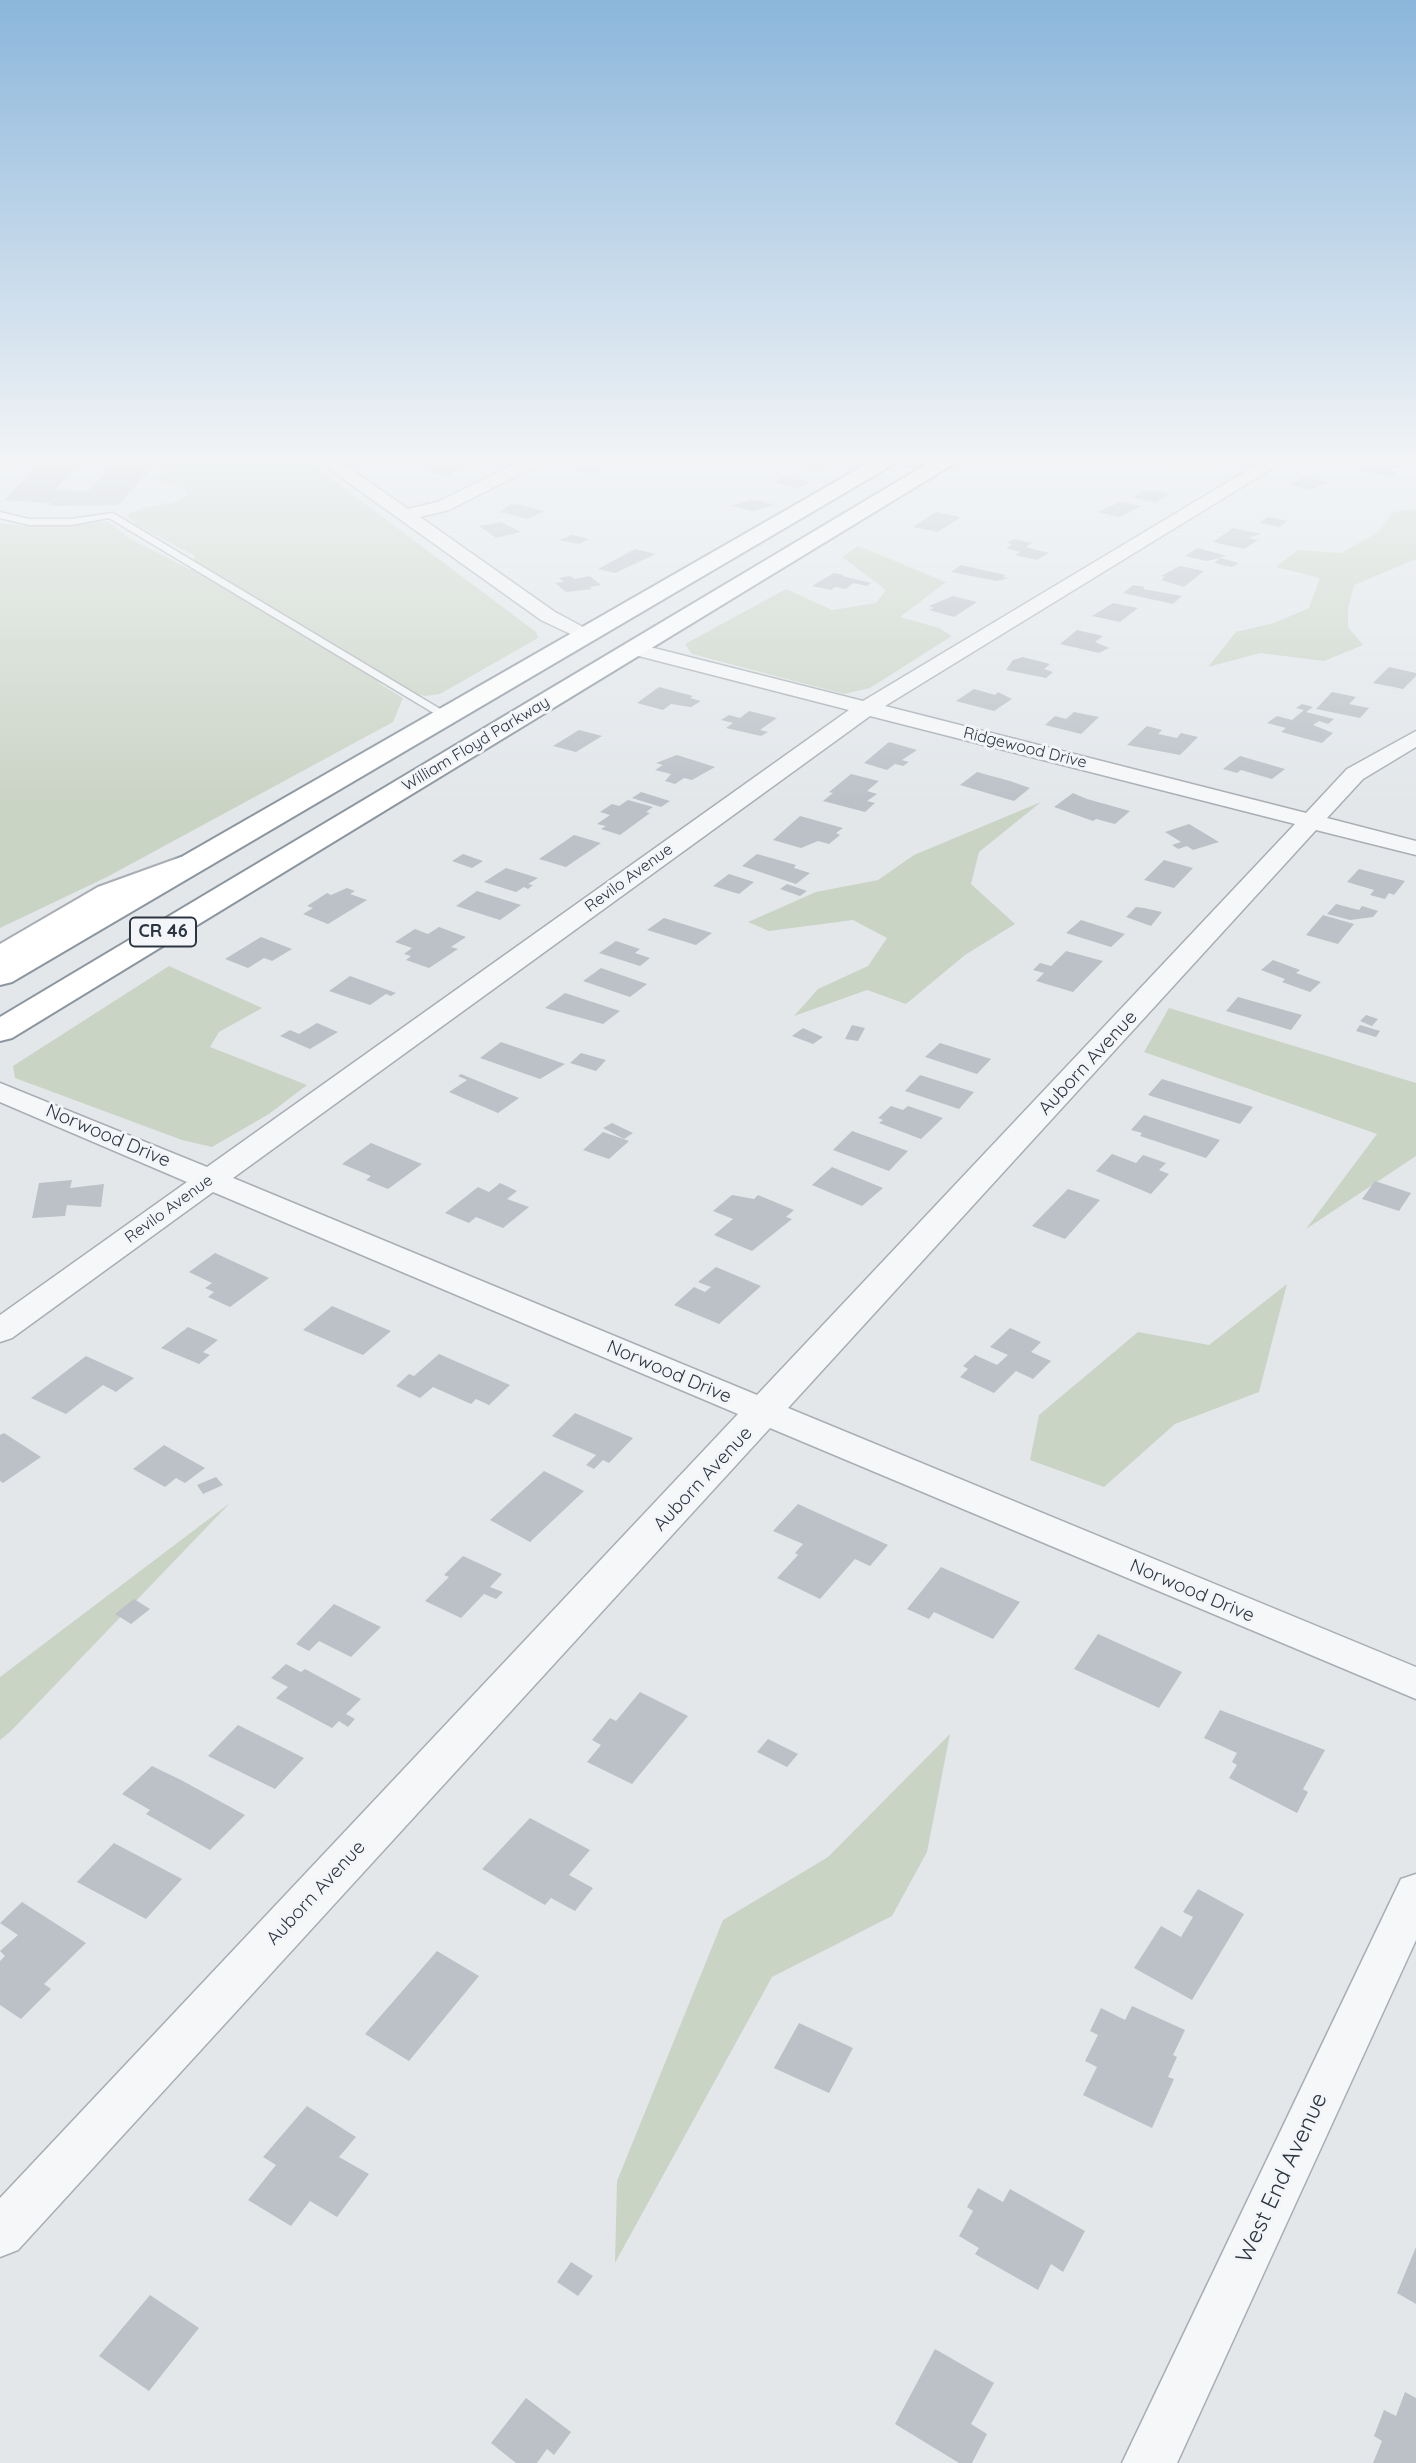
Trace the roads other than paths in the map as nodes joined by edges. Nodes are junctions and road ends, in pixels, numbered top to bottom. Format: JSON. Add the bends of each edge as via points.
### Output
{"nodes":[{"id":1,"x":207,"y":573,"type":"edge"},
{"id":2,"x":486,"y":573,"type":"edge"},
{"id":3,"x":695,"y":573,"type":"edge"},
{"id":4,"x":761,"y":573,"type":"edge"},
{"id":5,"x":1090,"y":573,"type":"edge"},
{"id":6,"x":588,"y":635,"type":"junction"},
{"id":7,"x":634,"y":649,"type":"junction"},
{"id":8,"x":866,"y":708,"type":"junction"},
{"id":9,"x":446,"y":716,"type":"junction"},
{"id":10,"x":1416,"y":738,"type":"edge"},
{"id":11,"x":1312,"y":822,"type":"junction"},
{"id":12,"x":1416,"y":848,"type":"edge"},
{"id":13,"x":205,"y":856,"type":"junction"},
{"id":14,"x":0,"y":957,"type":"edge"},
{"id":15,"x":0,"y":975,"type":"edge"},
{"id":16,"x":2,"y":1029,"type":"edge"},
{"id":17,"x":0,"y":1092,"type":"edge"},
{"id":18,"x":211,"y":1179,"type":"junction"},
{"id":19,"x":0,"y":1331,"type":"edge"},
{"id":20,"x":765,"y":1412,"type":"junction"},
{"id":21,"x":1416,"y":1684,"type":"edge"},
{"id":22,"x":1416,"y":1892,"type":"edge"},
{"id":23,"x":0,"y":2233,"type":"edge"},
{"id":24,"x":1149,"y":2463,"type":"edge"}],
"edges":[{"from":1,"to":9,"type":"lane"},
{"from":2,"to":6,"type":"street","via":[[548,616]]},
{"from":3,"to":6,"type":"main road","name":"William Floyd Parkway","number":"CR 46"},
{"from":4,"to":7,"type":"main road","name":"William Floyd Parkway","number":"CR 46"},
{"from":5,"to":8,"type":"street","name":"Revilo Avenue"},
{"from":6,"to":7,"type":"main road"},
{"from":6,"to":9,"type":"main road","name":"William Floyd Parkway","number":"CR 46"},
{"from":7,"to":8,"type":"street","name":"Ridgewood Drive"},
{"from":7,"to":16,"type":"main road","name":"William Floyd Parkway","number":"CR 46"},
{"from":8,"to":11,"type":"street","name":"Ridgewood Drive"},
{"from":8,"to":18,"type":"street","name":"Revilo Avenue"},
{"from":9,"to":13,"type":"main road","name":"William Floyd Parkway","number":"CR 46"},
{"from":10,"to":11,"type":"street","name":"Auborn Avenue","via":[[1356,775]]},
{"from":11,"to":12,"type":"street","name":"Ridgewood Drive"},
{"from":11,"to":20,"type":"street","name":"Auborn Avenue"},
{"from":13,"to":14,"type":"main road","via":[[109,894]]},
{"from":13,"to":15,"type":"main road","name":"William Floyd Parkway","number":"CR 46"},
{"from":17,"to":18,"type":"street","name":"Norwood Drive"},
{"from":18,"to":19,"type":"street","name":"Revilo Avenue"},
{"from":18,"to":20,"type":"street","name":"Norwood Drive"},
{"from":20,"to":21,"type":"street","name":"Norwood Drive"},
{"from":20,"to":23,"type":"street","name":"Auborn Avenue"},
{"from":22,"to":24,"type":"street","name":"West End Avenue"}]}
